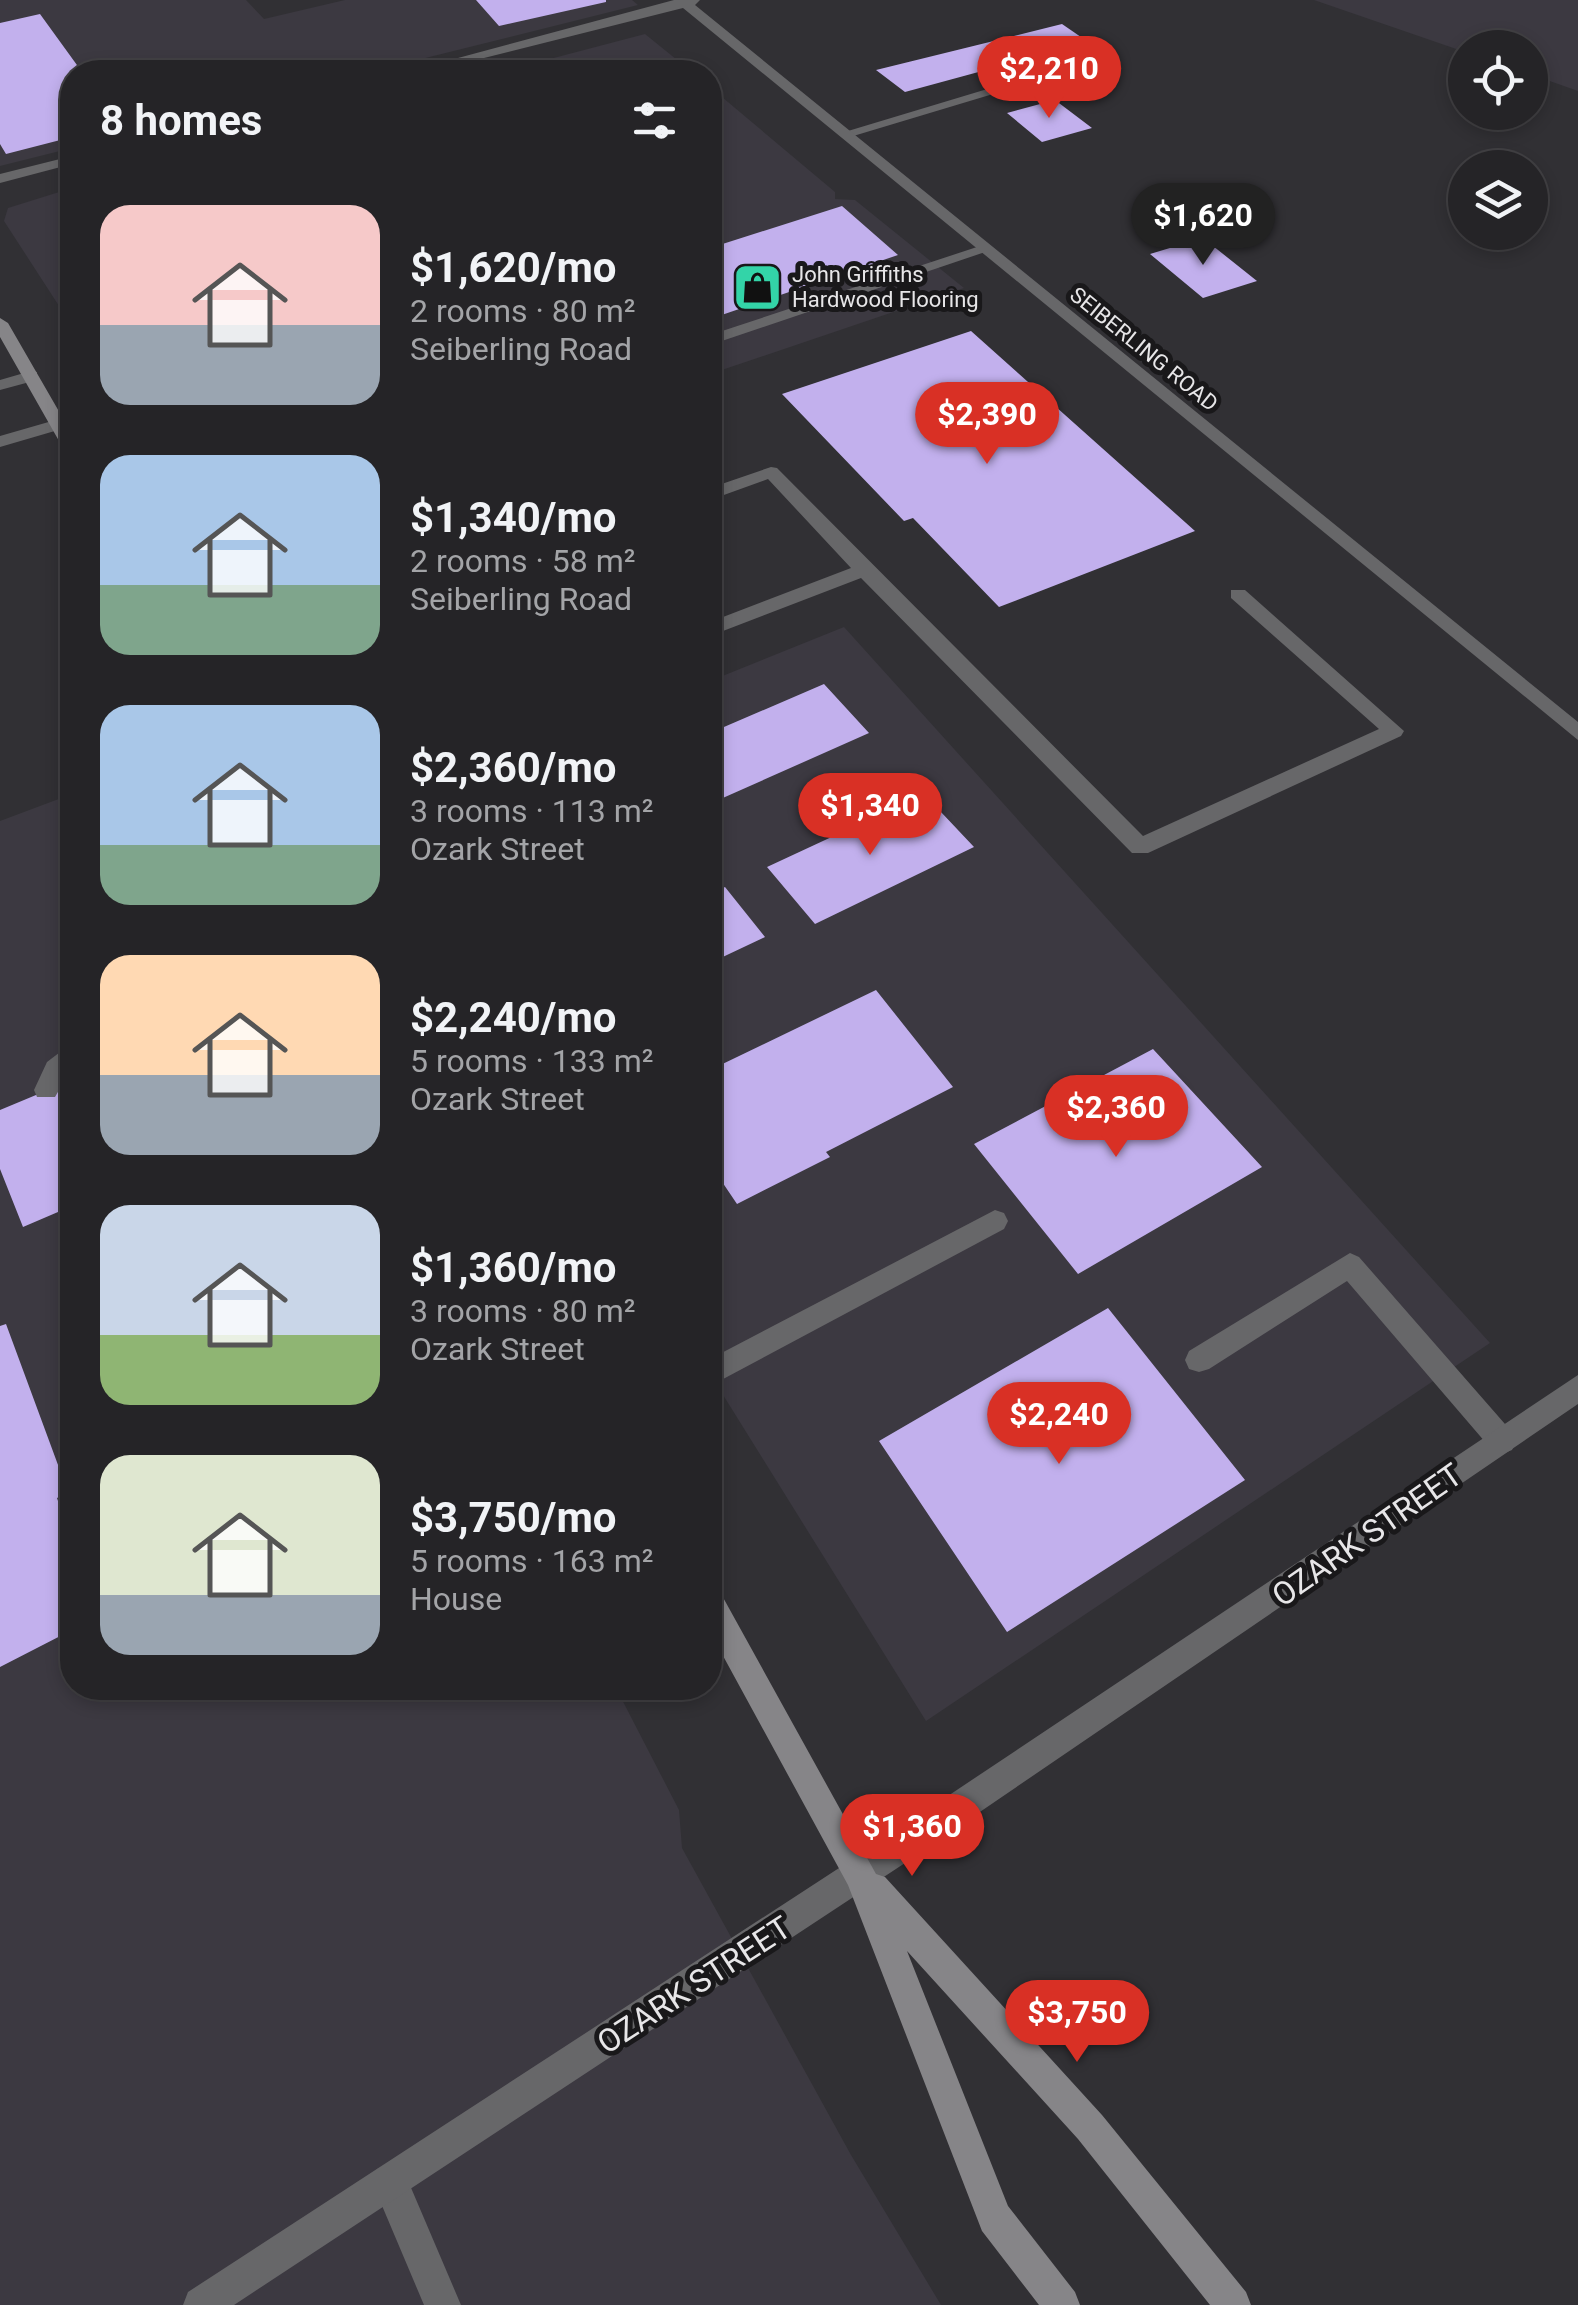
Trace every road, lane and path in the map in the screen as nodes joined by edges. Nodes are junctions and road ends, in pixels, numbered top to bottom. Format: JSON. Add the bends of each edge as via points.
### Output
{"nodes":[{"id":1,"x":689,"y":1,"type":"edge"},
{"id":2,"x":460,"y":60,"type":"edge"},
{"id":3,"x":1099,"y":60,"type":"dead end"},
{"id":4,"x":845,"y":134,"type":"junction"},
{"id":5,"x":60,"y":163,"type":"edge"},
{"id":6,"x":0,"y":179,"type":"edge"},
{"id":7,"x":986,"y":249,"type":"junction"},
{"id":8,"x":0,"y":323,"type":"edge"},
{"id":9,"x":722,"y":336,"type":"edge"},
{"id":10,"x":32,"y":376,"type":"junction"},
{"id":11,"x":0,"y":385,"type":"edge"},
{"id":12,"x":59,"y":424,"type":"joint"},
{"id":13,"x":0,"y":442,"type":"edge"},
{"id":14,"x":722,"y":490,"type":"edge"},
{"id":15,"x":864,"y":570,"type":"junction"},
{"id":16,"x":1238,"y":594,"type":"dead end"},
{"id":17,"x":722,"y":623,"type":"edge"},
{"id":18,"x":1578,"y":732,"type":"edge"},
{"id":19,"x":60,"y":1065,"type":"edge"},
{"id":20,"x":46,"y":1090,"type":"dead end"},
{"id":21,"x":995,"y":1221,"type":"dead end"},
{"id":22,"x":1199,"y":1360,"type":"dead end"},
{"id":23,"x":722,"y":1366,"type":"edge"},
{"id":24,"x":1578,"y":1388,"type":"edge"},
{"id":25,"x":1502,"y":1441,"type":"junction"},
{"id":26,"x":722,"y":1624,"type":"edge"},
{"id":27,"x":861,"y":1876,"type":"junction"},
{"id":28,"x":390,"y":2182,"type":"junction"},
{"id":29,"x":201,"y":2305,"type":"edge"},
{"id":30,"x":443,"y":2305,"type":"edge"},
{"id":31,"x":1062,"y":2305,"type":"edge"},
{"id":32,"x":1233,"y":2305,"type":"edge"}],
"edges":[{"from":1,"to":2,"type":"street"},
{"from":1,"to":4,"type":"street","name":"SEIBERLING ROAD"},
{"from":3,"to":4,"type":"street"},
{"from":4,"to":7,"type":"street","name":"SEIBERLING ROAD"},
{"from":5,"to":6,"type":"street"},
{"from":7,"to":9,"type":"street"},
{"from":7,"to":18,"type":"street","name":"SEIBERLING ROAD"},
{"from":8,"to":10,"type":"main road"},
{"from":10,"to":11,"type":"street"},
{"from":10,"to":12,"type":"main road"},
{"from":12,"to":13,"type":"street"},
{"from":14,"to":15,"type":"street","via":[[771,472]]},
{"from":15,"to":16,"type":"street","via":[[1140,848],[1394,731]]},
{"from":15,"to":17,"type":"street"},
{"from":19,"to":20,"type":"street"},
{"from":21,"to":23,"type":"street"},
{"from":22,"to":25,"type":"street","via":[[1350,1265]]},
{"from":24,"to":25,"type":"street","name":"OZARK STREET"},
{"from":25,"to":27,"type":"street","name":"OZARK STREET"},
{"from":26,"to":27,"type":"main road"},
{"from":27,"to":28,"type":"street","name":"OZARK STREET"},
{"from":27,"to":31,"type":"main road","via":[[996,2218]]},
{"from":27,"to":32,"type":"main road","via":[[1090,2126]]},
{"from":28,"to":29,"type":"street","name":"OZARK STREET"},
{"from":28,"to":30,"type":"street"}]}
